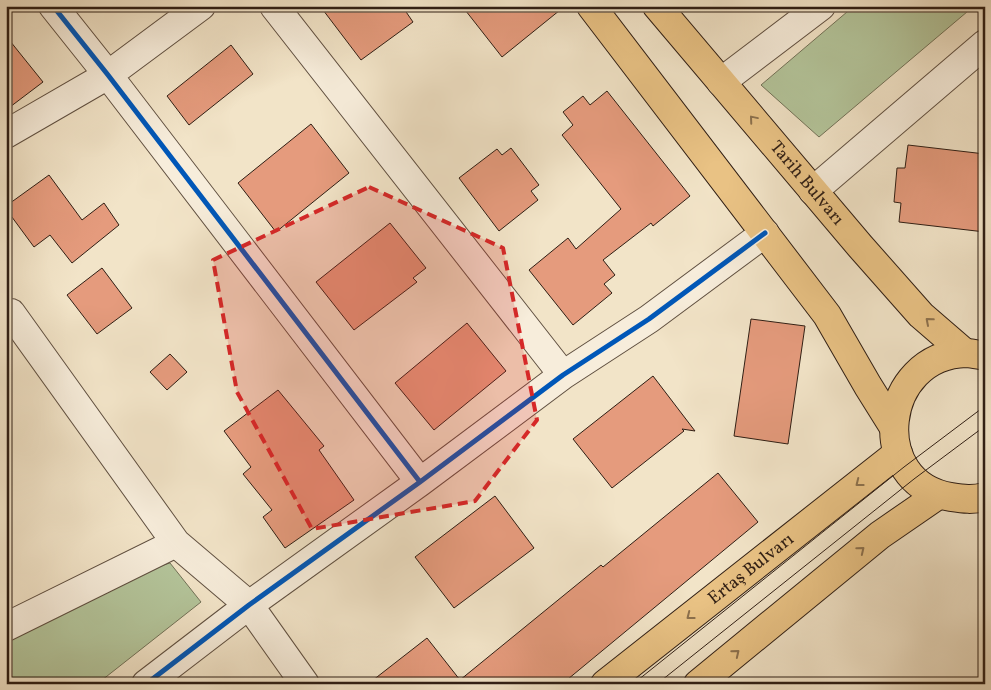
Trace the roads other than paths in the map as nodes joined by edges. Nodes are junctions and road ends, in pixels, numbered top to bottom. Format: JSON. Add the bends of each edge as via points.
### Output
{"nodes":[{"id":1,"x":53,"y":6,"type":"edge"},
{"id":2,"x":201,"y":6,"type":"edge"},
{"id":3,"x":274,"y":6,"type":"edge"},
{"id":4,"x":591,"y":6,"type":"edge"},
{"id":5,"x":657,"y":6,"type":"edge"},
{"id":6,"x":821,"y":6,"type":"edge"},
{"id":7,"x":985,"y":44,"type":"edge"},
{"id":8,"x":108,"y":75,"type":"junction"},
{"id":9,"x":721,"y":82,"type":"junction"},
{"id":10,"x":6,"y":134,"type":"edge"},
{"id":11,"x":814,"y":191,"type":"junction"},
{"id":12,"x":765,"y":233,"type":"junction"},
{"id":13,"x":8,"y":311,"type":"edge"},
{"id":14,"x":975,"y":354,"type":"edge"},
{"id":15,"x":563,"y":375,"type":"junction"},
{"id":16,"x":893,"y":426,"type":"junction"},
{"id":17,"x":898,"y":453,"type":"junction"},
{"id":18,"x":420,"y":482,"type":"junction"},
{"id":19,"x":938,"y":495,"type":"junction"},
{"id":20,"x":981,"y":503,"type":"edge"},
{"id":21,"x":176,"y":543,"type":"junction"},
{"id":22,"x":249,"y":605,"type":"junction"},
{"id":23,"x":6,"y":627,"type":"edge"},
{"id":24,"x":705,"y":681,"type":"edge"},
{"id":25,"x":146,"y":684,"type":"edge"},
{"id":26,"x":305,"y":684,"type":"edge"},
{"id":27,"x":605,"y":684,"type":"edge"}],
"edges":[{"from":1,"to":8,"type":"street"},
{"from":2,"to":8,"type":"street"},
{"from":3,"to":15,"type":"street"},
{"from":4,"to":12,"type":"main road"},
{"from":5,"to":9,"type":"main road","name":"Tarih Bulvarı"},
{"from":6,"to":9,"type":"street"},
{"from":7,"to":11,"type":"street"},
{"from":8,"to":10,"type":"street"},
{"from":8,"to":18,"type":"street"},
{"from":11,"to":9,"type":"main road","name":"Tarih Bulvarı","one_way":true},
{"from":14,"to":11,"type":"main road","name":"Tarih Bulvarı","one_way":true,"via":[[921,315]]},
{"from":12,"to":15,"type":"street","via":[[649,320]]},
{"from":12,"to":16,"type":"main road","via":[[827,315]]},
{"from":13,"to":21,"type":"street"},
{"from":14,"to":16,"type":"main road","via":[[938,359],[915,375],[899,398]]},
{"from":15,"to":18,"type":"street"},
{"from":16,"to":17,"type":"main road"},
{"from":17,"to":19,"type":"main road","via":[[914,479]]},
{"from":17,"to":27,"type":"main road","name":"Ertaş Bulvarı","one_way":true},
{"from":18,"to":22,"type":"street"},
{"from":19,"to":20,"type":"main road"},
{"from":24,"to":19,"type":"main road","one_way":true,"via":[[880,535]]},
{"from":21,"to":22,"type":"street"},
{"from":21,"to":23,"type":"street"},
{"from":22,"to":25,"type":"street"},
{"from":22,"to":26,"type":"street"}]}
